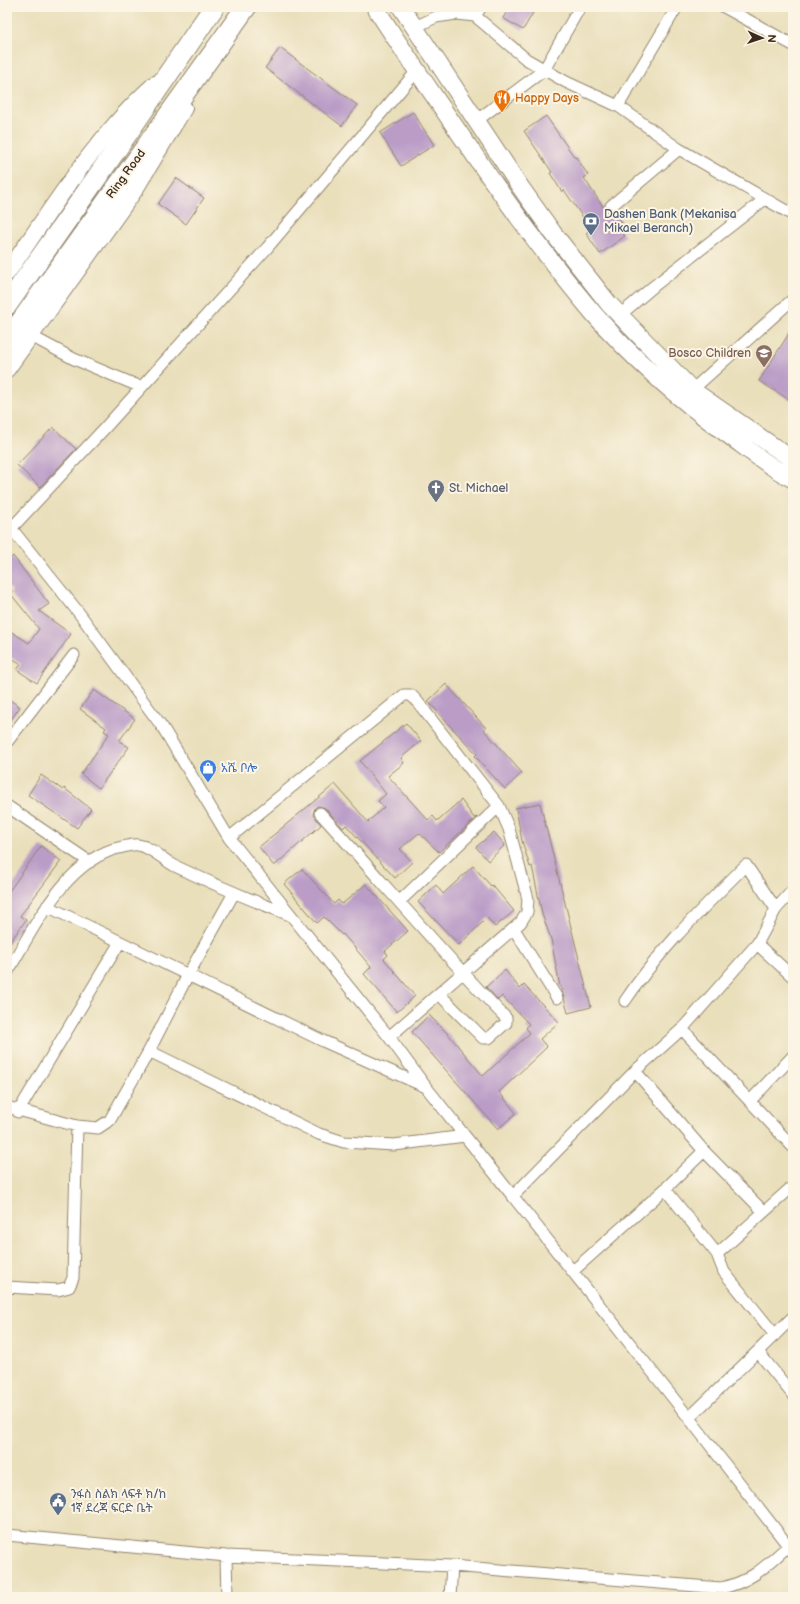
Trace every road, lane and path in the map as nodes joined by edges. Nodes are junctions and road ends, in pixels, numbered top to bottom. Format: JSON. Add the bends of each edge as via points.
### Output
{"nodes":[{"id":1,"x":214,"y":7,"type":"edge"},
{"id":2,"x":246,"y":7,"type":"edge"},
{"id":3,"x":375,"y":7,"type":"edge"},
{"id":4,"x":401,"y":7,"type":"edge"},
{"id":5,"x":580,"y":7,"type":"edge"},
{"id":6,"x":677,"y":7,"type":"edge"},
{"id":7,"x":724,"y":7,"type":"edge"},
{"id":8,"x":478,"y":12,"type":"edge"},
{"id":9,"x":415,"y":27,"type":"junction"},
{"id":10,"x":793,"y":45,"type":"edge"},
{"id":11,"x":544,"y":70,"type":"junction"},
{"id":12,"x":200,"y":72,"type":"junction"},
{"id":13,"x":416,"y":72,"type":"junction"},
{"id":14,"x":166,"y":76,"type":"junction"},
{"id":15,"x":618,"y":106,"type":"junction"},
{"id":16,"x":476,"y":122,"type":"junction"},
{"id":17,"x":679,"y":149,"type":"junction"},
{"id":18,"x":765,"y":199,"type":"junction"},
{"id":19,"x":611,"y":206,"type":"dead end"},
{"id":20,"x":793,"y":215,"type":"edge"},
{"id":21,"x":7,"y":273,"type":"edge"},
{"id":22,"x":793,"y":299,"type":"edge"},
{"id":23,"x":7,"y":305,"type":"edge"},
{"id":24,"x":620,"y":315,"type":"junction"},
{"id":25,"x":31,"y":336,"type":"junction"},
{"id":26,"x":7,"y":341,"type":"edge"},
{"id":27,"x":658,"y":354,"type":"junction"},
{"id":28,"x":646,"y":368,"type":"junction"},
{"id":29,"x":7,"y":369,"type":"edge"},
{"id":30,"x":141,"y":387,"type":"junction"},
{"id":31,"x":692,"y":390,"type":"junction"},
{"id":32,"x":793,"y":460,"type":"edge"},
{"id":33,"x":793,"y":479,"type":"edge"},
{"id":34,"x":8,"y":528,"type":"edge"},
{"id":35,"x":74,"y":655,"type":"dead end"},
{"id":36,"x":7,"y":742,"type":"edge"},
{"id":37,"x":7,"y":806,"type":"edge"},
{"id":38,"x":498,"y":806,"type":"junction"},
{"id":39,"x":320,"y":813,"type":"dead end"},
{"id":40,"x":229,"y":838,"type":"junction"},
{"id":41,"x":90,"y":862,"type":"junction"},
{"id":42,"x":793,"y":890,"type":"edge"},
{"id":43,"x":234,"y":893,"type":"junction"},
{"id":44,"x":400,"y":901,"type":"junction"},
{"id":45,"x":47,"y":906,"type":"junction"},
{"id":46,"x":776,"y":909,"type":"junction"},
{"id":47,"x":292,"y":916,"type":"junction"},
{"id":48,"x":514,"y":929,"type":"junction"},
{"id":49,"x":120,"y":942,"type":"junction"},
{"id":50,"x":757,"y":944,"type":"junction"},
{"id":51,"x":7,"y":973,"type":"edge"},
{"id":52,"x":463,"y":974,"type":"junction"},
{"id":53,"x":188,"y":975,"type":"junction"},
{"id":54,"x":793,"y":977,"type":"edge"},
{"id":55,"x":439,"y":994,"type":"junction"},
{"id":56,"x":557,"y":998,"type":"dead end"},
{"id":57,"x":625,"y":1001,"type":"dead end"},
{"id":58,"x":682,"y":1029,"type":"junction"},
{"id":59,"x":389,"y":1037,"type":"junction"},
{"id":60,"x":150,"y":1051,"type":"junction"},
{"id":61,"x":793,"y":1056,"type":"edge"},
{"id":62,"x":635,"y":1071,"type":"junction"},
{"id":63,"x":426,"y":1087,"type":"junction"},
{"id":64,"x":750,"y":1101,"type":"junction"},
{"id":65,"x":7,"y":1108,"type":"edge"},
{"id":66,"x":18,"y":1112,"type":"junction"},
{"id":67,"x":77,"y":1126,"type":"junction"},
{"id":68,"x":465,"y":1136,"type":"junction"},
{"id":69,"x":793,"y":1147,"type":"edge"},
{"id":70,"x":704,"y":1151,"type":"junction"},
{"id":71,"x":793,"y":1186,"type":"edge"},
{"id":72,"x":665,"y":1189,"type":"junction"},
{"id":73,"x":513,"y":1196,"type":"junction"},
{"id":74,"x":763,"y":1211,"type":"junction"},
{"id":75,"x":717,"y":1254,"type":"junction"},
{"id":76,"x":572,"y":1271,"type":"junction"},
{"id":77,"x":7,"y":1287,"type":"edge"},
{"id":78,"x":793,"y":1317,"type":"edge"},
{"id":79,"x":775,"y":1335,"type":"junction"},
{"id":80,"x":758,"y":1353,"type":"junction"},
{"id":81,"x":793,"y":1395,"type":"edge"},
{"id":82,"x":689,"y":1418,"type":"junction"},
{"id":83,"x":7,"y":1534,"type":"edge"},
{"id":84,"x":791,"y":1549,"type":"edge"},
{"id":85,"x":226,"y":1556,"type":"junction"},
{"id":86,"x":452,"y":1566,"type":"junction"},
{"id":87,"x":724,"y":1593,"type":"edge"},
{"id":88,"x":227,"y":1597,"type":"edge"},
{"id":89,"x":450,"y":1597,"type":"edge"}],
"edges":[{"from":1,"to":14,"type":"highway","name":"Ring Road"},
{"from":2,"to":12,"type":"highway","name":"Ring Road"},
{"from":3,"to":13,"type":"main road"},
{"from":4,"to":9,"type":"main road"},
{"from":5,"to":11,"type":"street"},
{"from":6,"to":15,"type":"street"},
{"from":7,"to":10,"type":"street"},
{"from":8,"to":9,"type":"street","via":[[436,17]]},
{"from":8,"to":11,"type":"street","via":[[526,59]]},
{"from":9,"to":16,"type":"main road"},
{"from":11,"to":15,"type":"street"},
{"from":11,"to":16,"type":"street"},
{"from":12,"to":25,"type":"street","via":[[190,98],[134,191]]},
{"from":12,"to":26,"type":"highway","name":"Ring Road"},
{"from":13,"to":28,"type":"main road","via":[[544,252],[595,315]]},
{"from":13,"to":30,"type":"street","via":[[266,248]]},
{"from":14,"to":21,"type":"street","via":[[134,103],[98,146]]},
{"from":14,"to":23,"type":"highway","name":"Ring Road"},
{"from":15,"to":17,"type":"street"},
{"from":16,"to":24,"type":"main road","via":[[553,233]]},
{"from":17,"to":18,"type":"street"},
{"from":17,"to":19,"type":"street"},
{"from":18,"to":20,"type":"street"},
{"from":18,"to":24,"type":"street"},
{"from":22,"to":31,"type":"street"},
{"from":24,"to":27,"type":"main road"},
{"from":25,"to":29,"type":"street"},
{"from":25,"to":30,"type":"street","via":[[74,359]]},
{"from":27,"to":28,"type":"main road"},
{"from":27,"to":31,"type":"main road"},
{"from":28,"to":33,"type":"main road","via":[[704,418],[775,470]]},
{"from":30,"to":34,"type":"street"},
{"from":31,"to":32,"type":"main road"},
{"from":34,"to":40,"type":"street","via":[[78,613],[163,728]]},
{"from":35,"to":36,"type":"street"},
{"from":37,"to":41,"type":"street"},
{"from":38,"to":40,"type":"street","via":[[416,700],[411,695],[404,695]]},
{"from":38,"to":44,"type":"street"},
{"from":38,"to":48,"type":"street","via":[[509,829],[528,899],[527,912]]},
{"from":39,"to":44,"type":"street"},
{"from":40,"to":47,"type":"street"},
{"from":41,"to":43,"type":"street","via":[[111,849],[138,845]]},
{"from":41,"to":45,"type":"street","via":[[73,875]]},
{"from":42,"to":46,"type":"street"},
{"from":43,"to":47,"type":"street"},
{"from":43,"to":53,"type":"street"},
{"from":44,"to":52,"type":"street"},
{"from":45,"to":49,"type":"street"},
{"from":45,"to":51,"type":"street"},
{"from":46,"to":50,"type":"street"},
{"from":46,"to":57,"type":"street","via":[[746,865],[675,936],[637,982]]},
{"from":47,"to":59,"type":"street"},
{"from":48,"to":52,"type":"street"},
{"from":48,"to":56,"type":"street"},
{"from":49,"to":53,"type":"street"},
{"from":49,"to":66,"type":"street"},
{"from":50,"to":54,"type":"street"},
{"from":50,"to":58,"type":"street"},
{"from":52,"to":55,"type":"street"},
{"from":52,"to":55,"type":"street","via":[[506,1018],[506,1023],[489,1038],[483,1038]]},
{"from":53,"to":60,"type":"street"},
{"from":53,"to":63,"type":"street","via":[[323,1041]]},
{"from":55,"to":59,"type":"street"},
{"from":58,"to":62,"type":"street"},
{"from":58,"to":64,"type":"street"},
{"from":59,"to":63,"type":"street"},
{"from":60,"to":67,"type":"street","via":[[110,1120],[98,1128]]},
{"from":60,"to":68,"type":"street","via":[[320,1134],[344,1142],[394,1145]]},
{"from":61,"to":64,"type":"street"},
{"from":62,"to":70,"type":"street"},
{"from":62,"to":73,"type":"street"},
{"from":63,"to":68,"type":"street"},
{"from":64,"to":69,"type":"street"},
{"from":65,"to":66,"type":"street"},
{"from":66,"to":67,"type":"street"},
{"from":67,"to":77,"type":"street","via":[[74,1278],[69,1287],[58,1290]]},
{"from":68,"to":73,"type":"street"},
{"from":70,"to":72,"type":"street"},
{"from":70,"to":74,"type":"street"},
{"from":71,"to":74,"type":"street"},
{"from":72,"to":75,"type":"street"},
{"from":72,"to":76,"type":"street"},
{"from":73,"to":76,"type":"street"},
{"from":74,"to":75,"type":"street"},
{"from":75,"to":79,"type":"street","via":[[724,1272]]},
{"from":76,"to":82,"type":"street"},
{"from":78,"to":79,"type":"street"},
{"from":79,"to":80,"type":"street"},
{"from":80,"to":81,"type":"street"},
{"from":80,"to":82,"type":"street"},
{"from":82,"to":84,"type":"street"},
{"from":83,"to":85,"type":"street"},
{"from":84,"to":87,"type":"street","via":[[754,1576]]},
{"from":85,"to":86,"type":"street"},
{"from":85,"to":88,"type":"street"},
{"from":86,"to":87,"type":"street"},
{"from":86,"to":89,"type":"street"}]}
